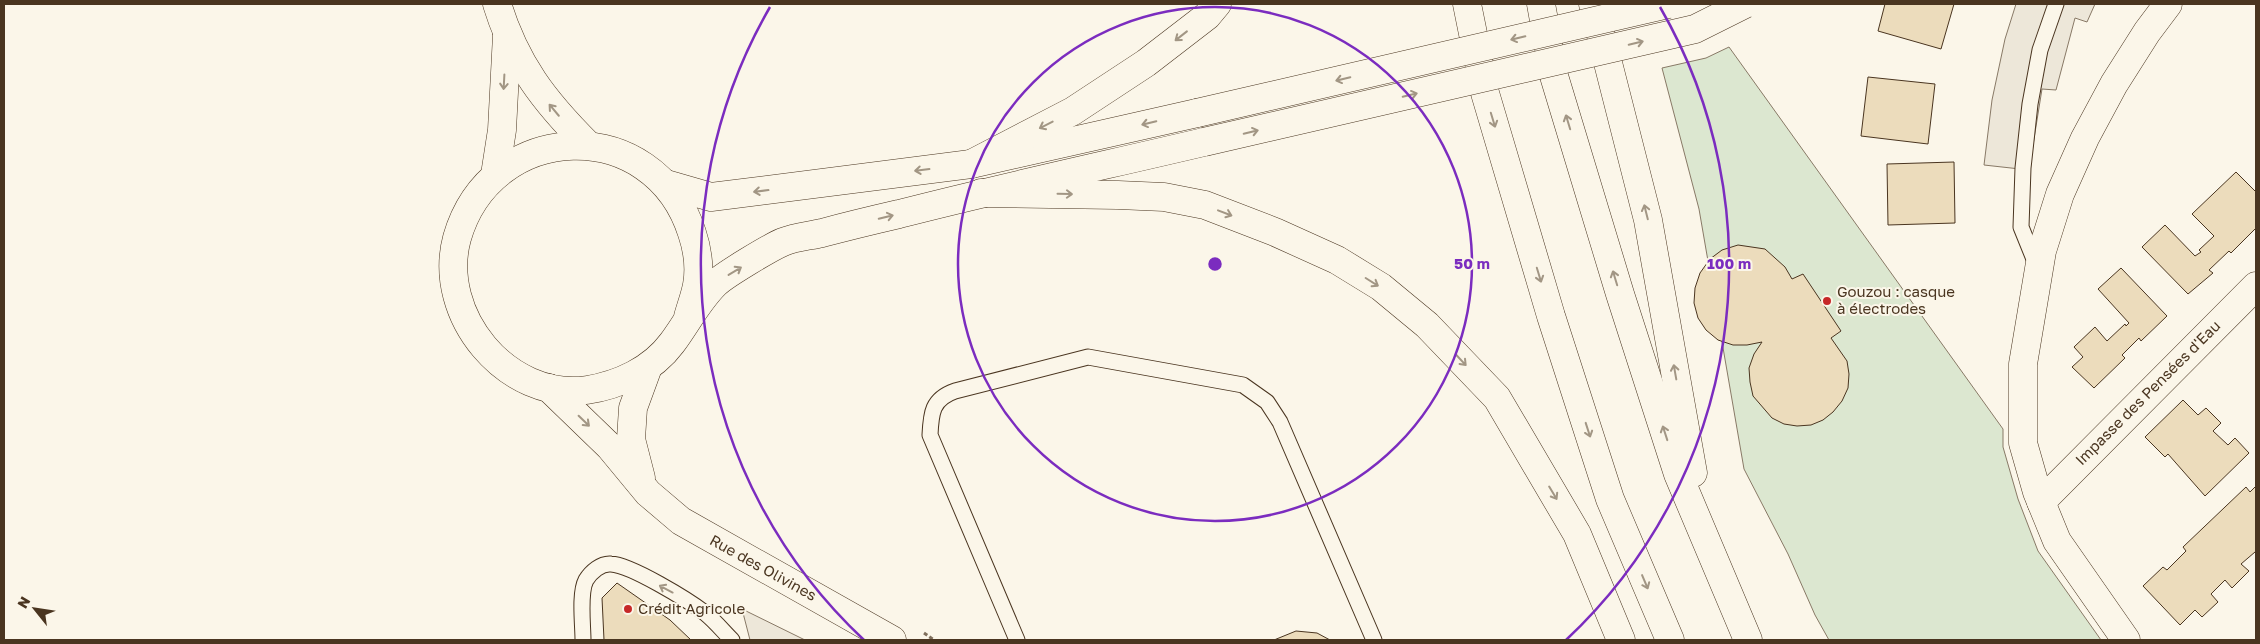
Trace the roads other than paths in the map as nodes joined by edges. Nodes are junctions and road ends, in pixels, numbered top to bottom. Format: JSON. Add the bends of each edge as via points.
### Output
{"nodes":[{"id":1,"x":498,"y":4,"type":"edge"},
{"id":2,"x":1217,"y":4,"type":"edge"},
{"id":3,"x":1467,"y":4,"type":"edge"},
{"id":4,"x":1541,"y":4,"type":"edge"},
{"id":5,"x":1593,"y":4,"type":"edge"},
{"id":6,"x":1668,"y":4,"type":"edge"},
{"id":7,"x":1745,"y":4,"type":"edge"},
{"id":8,"x":2056,"y":4,"type":"edge"},
{"id":9,"x":2168,"y":4,"type":"edge"},
{"id":10,"x":507,"y":34,"type":"junction"},
{"id":11,"x":588,"y":145,"type":"junction"},
{"id":12,"x":971,"y":164,"type":"junction"},
{"id":13,"x":495,"y":175,"type":"junction"},
{"id":14,"x":666,"y":184,"type":"junction"},
{"id":15,"x":981,"y":193,"type":"junction"},
{"id":16,"x":2039,"y":270,"type":"junction"},
{"id":17,"x":2256,"y":286,"type":"edge"},
{"id":18,"x":688,"y":317,"type":"junction"},
{"id":19,"x":648,"y":367,"type":"junction"},
{"id":20,"x":549,"y":388,"type":"junction"},
{"id":21,"x":642,"y":484,"type":"junction"},
{"id":22,"x":2041,"y":502,"type":"junction"},
{"id":23,"x":1747,"y":639,"type":"edge"},
{"id":24,"x":583,"y":640,"type":"edge"},
{"id":25,"x":732,"y":640,"type":"edge"},
{"id":26,"x":892,"y":640,"type":"edge"},
{"id":27,"x":1017,"y":640,"type":"edge"},
{"id":28,"x":1374,"y":640,"type":"edge"},
{"id":29,"x":1622,"y":640,"type":"edge"},
{"id":30,"x":1670,"y":640,"type":"edge"},
{"id":31,"x":2126,"y":640,"type":"edge"}],
"edges":[{"from":1,"to":10,"type":"main road"},
{"from":2,"to":12,"type":"main road","one_way":true,"via":[[1207,16],[1146,63],[1074,111]]},
{"from":3,"to":30,"type":"main road","one_way":true,"via":[[1485,93],[1551,316],[1610,498]]},
{"from":23,"to":4,"type":"main road","one_way":true,"via":[[1678,474],[1635,342],[1554,76]]},
{"from":23,"to":5,"type":"main road","one_way":true,"via":[[1694,481],[1648,220]]},
{"from":6,"to":12,"type":"main road","one_way":true,"bridge":true},
{"from":15,"to":7,"type":"main road","one_way":true,"bridge":true,"via":[[1695,29]]},
{"from":8,"to":16,"type":"lane","via":[[2040,50],[2023,168],[2021,227]]},
{"from":9,"to":16,"type":"main road","via":[[2114,84],[2085,138],[2060,194]]},
{"from":11,"to":10,"type":"main road","one_way":true,"via":[[533,84]]},
{"from":10,"to":13,"type":"main road","one_way":true,"via":[[502,130]]},
{"from":11,"to":13,"type":"main road","via":[[555,146],[523,157]]},
{"from":11,"to":14,"type":"main road","via":[[617,152],[644,164]]},
{"from":12,"to":14,"type":"main road","one_way":true,"via":[[711,197]]},
{"from":13,"to":20,"type":"main road","via":[[470,205],[456,241],[454,279],[463,317],[484,349],[513,374]]},
{"from":14,"to":18,"type":"main road","via":[[686,213],[696,247],[698,283]]},
{"from":18,"to":15,"type":"main road","one_way":true,"via":[[717,282],[783,242]]},
{"from":15,"to":29,"type":"main road","one_way":true,"via":[[1118,195],[1205,205],[1337,260],[1381,287],[1428,324],[1497,398],[1577,534]]},
{"from":16,"to":22,"type":"main road","via":[[2023,364],[2023,443]]},
{"from":17,"to":22,"type":"main road","name":"Impasse des Pensées d'Eau"},
{"from":18,"to":19,"type":"main road","via":[[671,344]]},
{"from":19,"to":20,"type":"main road","via":[[617,383],[583,390]]},
{"from":19,"to":21,"type":"main road","name":"Rue des Olivines","via":[[633,408],[631,439]]},
{"from":20,"to":21,"type":"main road","name":"Rue des Olivines","one_way":true,"via":[[610,446]]},
{"from":21,"to":26,"type":"main road","name":"Rue des Olivines","via":[[681,521]]},
{"from":22,"to":31,"type":"main road","via":[[2057,541]]},
{"from":25,"to":24,"type":"lane","one_way":true,"via":[[706,614],[684,599],[610,563],[598,567],[586,580],[582,597]]},
{"from":27,"to":28,"type":"lane","via":[[930,435],[934,405],[943,395],[955,391],[1088,356],[1243,385],[1267,402],[1280,422]]}]}
